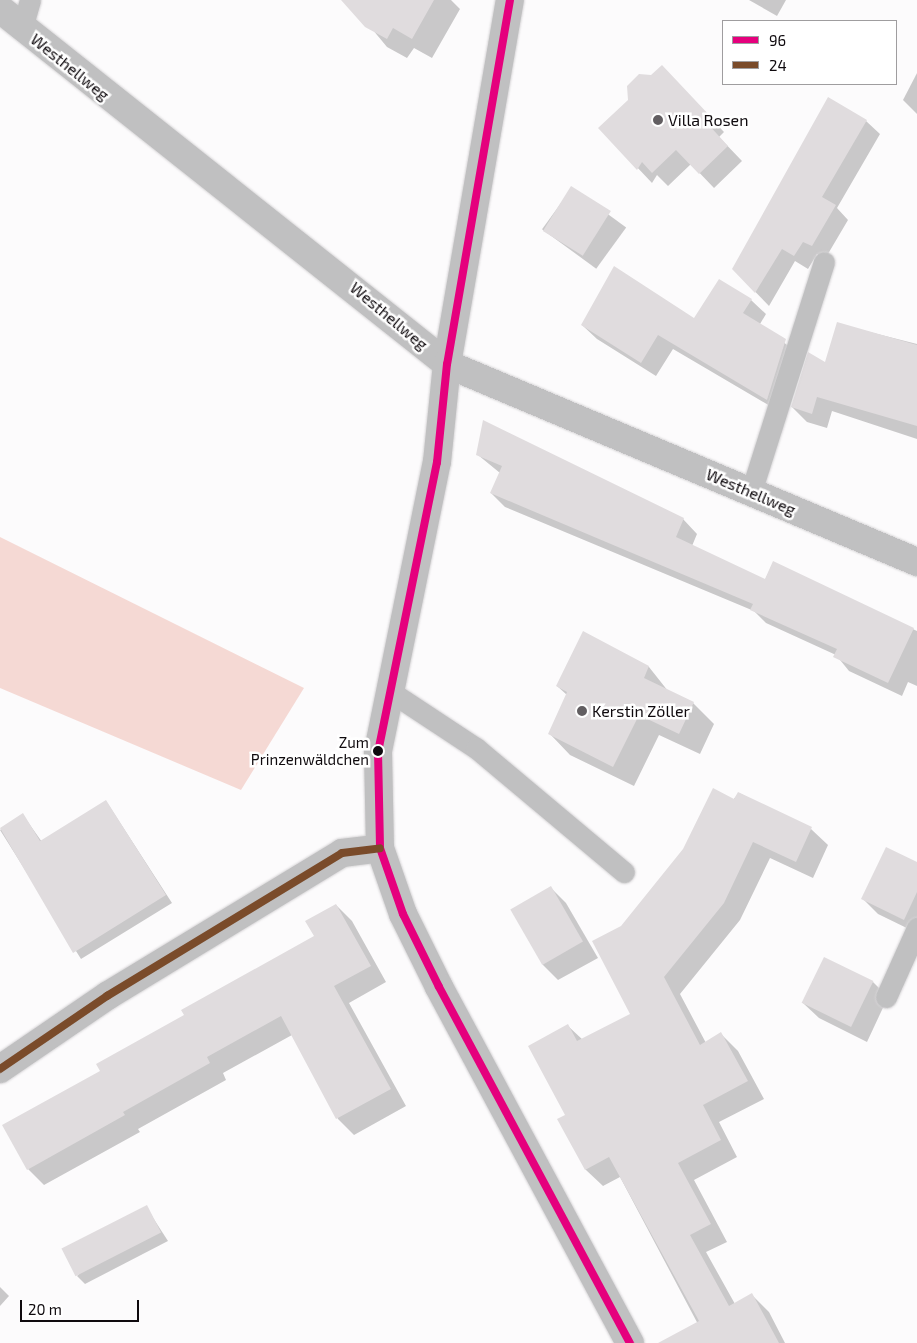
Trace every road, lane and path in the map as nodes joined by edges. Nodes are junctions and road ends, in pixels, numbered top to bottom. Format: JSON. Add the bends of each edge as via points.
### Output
{"nodes":[{"id":1,"x":30,"y":0,"type":"edge"},
{"id":2,"x":510,"y":0,"type":"edge"},
{"id":3,"x":0,"y":9,"type":"edge"},
{"id":4,"x":22,"y":28,"type":"junction"},
{"id":5,"x":824,"y":262,"type":"dead end"},
{"id":6,"x":447,"y":364,"type":"junction"},
{"id":7,"x":751,"y":492,"type":"junction"},
{"id":8,"x":917,"y":562,"type":"edge"},
{"id":9,"x":391,"y":692,"type":"junction"},
{"id":10,"x":380,"y":848,"type":"junction"},
{"id":11,"x":624,"y":872,"type":"dead end"},
{"id":12,"x":917,"y":928,"type":"edge"},
{"id":13,"x":886,"y":997,"type":"dead end"},
{"id":14,"x":0,"y":1069,"type":"edge"},
{"id":15,"x":630,"y":1343,"type":"edge"}],
"edges":[{"from":1,"to":4,"type":"lane"},
{"from":2,"to":6,"type":"street"},
{"from":3,"to":4,"type":"street","name":"Westhellweg"},
{"from":4,"to":6,"type":"street","name":"Westhellweg"},
{"from":5,"to":7,"type":"lane"},
{"from":6,"to":7,"type":"street","name":"Westhellweg"},
{"from":6,"to":9,"type":"street","via":[[437,462]]},
{"from":7,"to":8,"type":"street","name":"Westhellweg"},
{"from":9,"to":10,"type":"street","via":[[378,751]]},
{"from":9,"to":11,"type":"lane","via":[[476,748]]},
{"from":10,"to":14,"type":"street","via":[[342,853],[107,996]]},
{"from":10,"to":15,"type":"street","via":[[403,914],[439,987]]},
{"from":12,"to":13,"type":"lane"}]}
